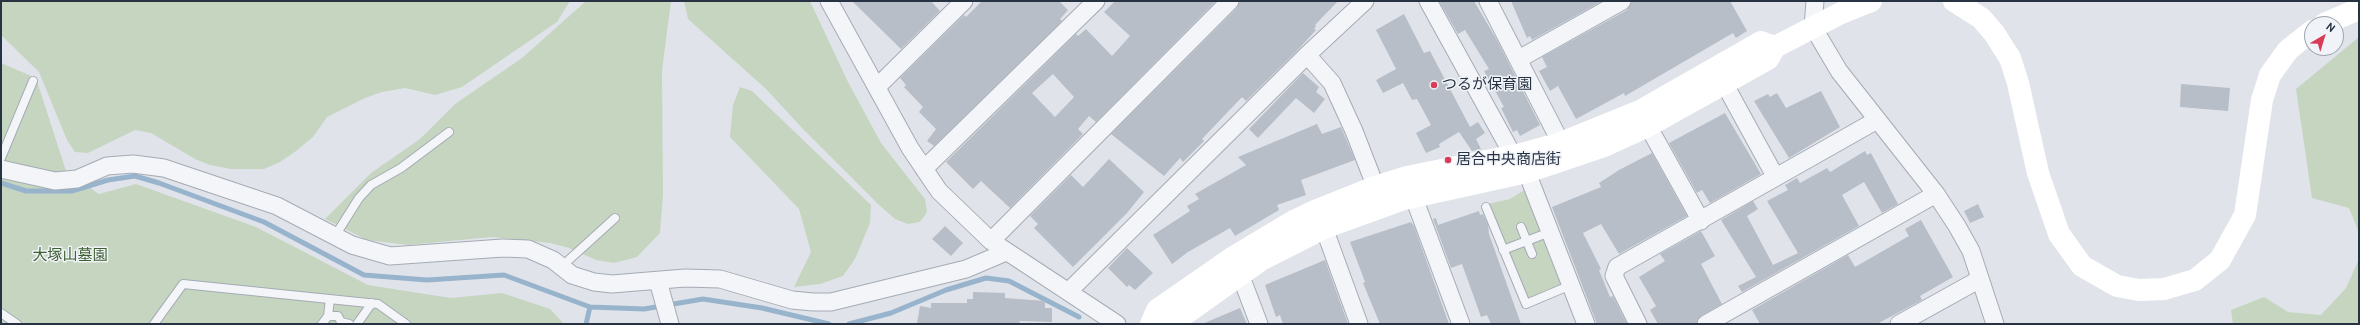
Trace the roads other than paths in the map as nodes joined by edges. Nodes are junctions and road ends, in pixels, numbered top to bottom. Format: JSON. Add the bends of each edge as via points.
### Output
{"nodes":[{"id":1,"x":830,"y":1,"type":"edge"},
{"id":2,"x":964,"y":1,"type":"edge"},
{"id":3,"x":1096,"y":1,"type":"edge"},
{"id":4,"x":1230,"y":1,"type":"edge"},
{"id":5,"x":1365,"y":1,"type":"edge"},
{"id":6,"x":1428,"y":1,"type":"edge"},
{"id":7,"x":1488,"y":1,"type":"edge"},
{"id":8,"x":1622,"y":1,"type":"edge"},
{"id":9,"x":1815,"y":1,"type":"edge"},
{"id":10,"x":1871,"y":1,"type":"edge"},
{"id":11,"x":1954,"y":1,"type":"edge"},
{"id":12,"x":2359,"y":9,"type":"edge"},
{"id":13,"x":2343,"y":16,"type":"edge"},
{"id":14,"x":1813,"y":27,"type":"junction"},
{"id":15,"x":2304,"y":37,"type":"edge"},
{"id":16,"x":1775,"y":47,"type":"junction"},
{"id":17,"x":1306,"y":55,"type":"junction"},
{"id":18,"x":1519,"y":59,"type":"junction"},
{"id":19,"x":33,"y":81,"type":"dead end"},
{"id":20,"x":1724,"y":83,"type":"junction"},
{"id":21,"x":877,"y":87,"type":"junction"},
{"id":22,"x":1877,"y":120,"type":"junction"},
{"id":23,"x":1648,"y":126,"type":"junction"},
{"id":24,"x":449,"y":132,"type":"dead end"},
{"id":25,"x":1561,"y":143,"type":"junction"},
{"id":26,"x":1509,"y":148,"type":"dead end"},
{"id":27,"x":1,"y":158,"type":"edge"},
{"id":28,"x":1,"y":169,"type":"edge"},
{"id":29,"x":924,"y":170,"type":"junction"},
{"id":30,"x":1775,"y":176,"type":"junction"},
{"id":31,"x":1531,"y":183,"type":"dead end"},
{"id":32,"x":1936,"y":194,"type":"junction"},
{"id":33,"x":1379,"y":196,"type":"junction"},
{"id":34,"x":1414,"y":198,"type":"junction"},
{"id":35,"x":1486,"y":207,"type":"dead end"},
{"id":36,"x":615,"y":218,"type":"dead end"},
{"id":37,"x":1701,"y":220,"type":"junction"},
{"id":38,"x":1521,"y":227,"type":"dead end"},
{"id":39,"x":1324,"y":228,"type":"junction"},
{"id":40,"x":1550,"y":232,"type":"junction"},
{"id":41,"x":335,"y":236,"type":"junction"},
{"id":42,"x":991,"y":241,"type":"junction"},
{"id":43,"x":1526,"y":241,"type":"junction"},
{"id":44,"x":1504,"y":250,"type":"junction"},
{"id":45,"x":1006,"y":252,"type":"junction"},
{"id":46,"x":1532,"y":254,"type":"dead end"},
{"id":47,"x":562,"y":267,"type":"junction"},
{"id":48,"x":1240,"y":274,"type":"junction"},
{"id":49,"x":1980,"y":280,"type":"junction"},
{"id":50,"x":658,"y":281,"type":"junction"},
{"id":51,"x":1571,"y":285,"type":"junction"},
{"id":52,"x":1069,"y":291,"type":"junction"},
{"id":53,"x":330,"y":299,"type":"junction"},
{"id":54,"x":372,"y":303,"type":"junction"},
{"id":55,"x":1,"y":313,"type":"edge"},
{"id":56,"x":328,"y":316,"type":"junction"},
{"id":57,"x":13,"y":323,"type":"edge"},
{"id":58,"x":343,"y":323,"type":"edge"},
{"id":59,"x":154,"y":324,"type":"edge"},
{"id":60,"x":322,"y":324,"type":"edge"},
{"id":61,"x":357,"y":324,"type":"edge"},
{"id":62,"x":406,"y":324,"type":"edge"},
{"id":63,"x":670,"y":324,"type":"edge"},
{"id":64,"x":1118,"y":324,"type":"edge"},
{"id":65,"x":1151,"y":324,"type":"edge"},
{"id":66,"x":1171,"y":324,"type":"edge"},
{"id":67,"x":1259,"y":324,"type":"edge"},
{"id":68,"x":1359,"y":324,"type":"edge"},
{"id":69,"x":1461,"y":324,"type":"edge"},
{"id":70,"x":1586,"y":324,"type":"edge"},
{"id":71,"x":1638,"y":324,"type":"edge"},
{"id":72,"x":1706,"y":324,"type":"edge"},
{"id":73,"x":1899,"y":324,"type":"edge"},
{"id":74,"x":1995,"y":324,"type":"edge"}],
"edges":[{"from":1,"to":21,"type":"street"},
{"from":2,"to":21,"type":"street"},
{"from":3,"to":29,"type":"street"},
{"from":4,"to":42,"type":"street"},
{"from":5,"to":17,"type":"street"},
{"from":6,"to":26,"type":"street"},
{"from":7,"to":18,"type":"street"},
{"from":8,"to":18,"type":"street"},
{"from":9,"to":14,"type":"street"},
{"from":10,"to":14,"type":"street"},
{"from":11,"to":15,"type":"street","via":[[1981,18],[2010,58],[2038,173],[2058,234],[2082,266],[2117,286],[2139,290],[2164,289],[2195,280],[2220,260],[2245,215],[2262,100],[2270,75],[2288,50]]},
{"from":12,"to":13,"type":"street"},
{"from":14,"to":16,"type":"street"},
{"from":14,"to":22,"type":"street","via":[[1839,71]]},
{"from":16,"to":20,"type":"street","via":[[1768,58]]},
{"from":16,"to":25,"type":"street","via":[[1761,42],[1640,110]]},
{"from":17,"to":33,"type":"street","via":[[1332,83]]},
{"from":17,"to":52,"type":"street"},
{"from":18,"to":25,"type":"street"},
{"from":19,"to":27,"type":"lane"},
{"from":20,"to":23,"type":"street"},
{"from":20,"to":30,"type":"street"},
{"from":21,"to":29,"type":"street"},
{"from":22,"to":30,"type":"street"},
{"from":22,"to":32,"type":"street"},
{"from":23,"to":34,"type":"street","via":[[1598,148],[1527,172]]},
{"from":23,"to":37,"type":"street"},
{"from":24,"to":41,"type":"lane","via":[[401,168],[371,185],[359,198]]},
{"from":25,"to":33,"type":"street","via":[[1521,154],[1407,177]]},
{"from":28,"to":41,"type":"street","via":[[55,181],[77,179],[107,166],[132,164],[164,168],[277,206]]},
{"from":29,"to":42,"type":"street","via":[[939,191]]},
{"from":30,"to":37,"type":"street"},
{"from":31,"to":40,"type":"street"},
{"from":32,"to":49,"type":"street","via":[[1971,251]]},
{"from":32,"to":72,"type":"street"},
{"from":33,"to":34,"type":"street"},
{"from":33,"to":39,"type":"street"},
{"from":33,"to":65,"type":"street","via":[[1315,211],[1273,232],[1157,310]]},
{"from":34,"to":69,"type":"street"},
{"from":35,"to":44,"type":"lane"},
{"from":36,"to":47,"type":"lane"},
{"from":37,"to":71,"type":"street","via":[[1617,267],[1614,276]]},
{"from":38,"to":43,"type":"lane"},
{"from":39,"to":48,"type":"street","via":[[1282,248]]},
{"from":39,"to":68,"type":"street"},
{"from":40,"to":43,"type":"lane"},
{"from":40,"to":51,"type":"street"},
{"from":41,"to":47,"type":"street","via":[[352,245],[390,256],[503,248],[528,249]]},
{"from":42,"to":45,"type":"street"},
{"from":43,"to":44,"type":"lane"},
{"from":43,"to":46,"type":"lane"},
{"from":44,"to":51,"type":"lane","via":[[1526,304]]},
{"from":45,"to":50,"type":"street","via":[[966,269],[831,302],[792,300],[720,279],[685,278]]},
{"from":45,"to":52,"type":"street"},
{"from":47,"to":50,"type":"street","via":[[572,275],[594,282],[612,284]]},
{"from":48,"to":66,"type":"street"},
{"from":48,"to":67,"type":"street"},
{"from":49,"to":73,"type":"street"},
{"from":49,"to":74,"type":"street"},
{"from":50,"to":63,"type":"street"},
{"from":51,"to":70,"type":"street"},
{"from":52,"to":64,"type":"street"},
{"from":53,"to":54,"type":"lane"},
{"from":53,"to":56,"type":"lane"},
{"from":53,"to":59,"type":"lane","via":[[183,284]]},
{"from":54,"to":61,"type":"lane"},
{"from":54,"to":62,"type":"lane","via":[[378,304]]},
{"from":55,"to":57,"type":"lane"},
{"from":56,"to":58,"type":"lane","via":[[338,316]]},
{"from":56,"to":60,"type":"lane"}]}
